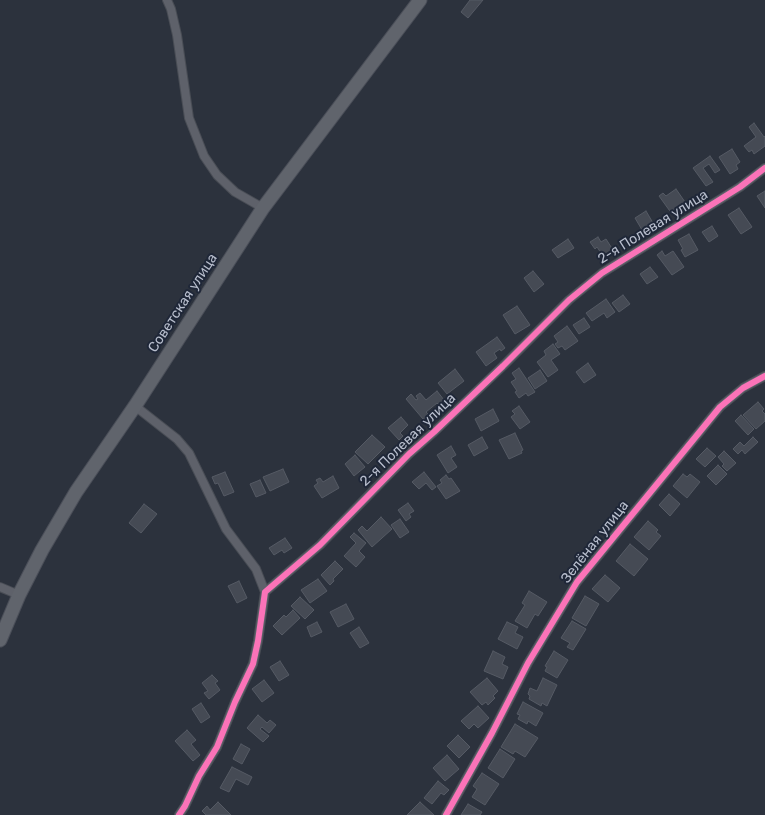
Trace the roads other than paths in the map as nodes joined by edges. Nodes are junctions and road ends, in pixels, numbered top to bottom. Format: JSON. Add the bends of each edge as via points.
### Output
{"nodes":[{"id":1,"x":167,"y":0,"type":"edge"},
{"id":2,"x":420,"y":0,"type":"edge"},
{"id":3,"x":765,"y":168,"type":"edge"},
{"id":4,"x":263,"y":208,"type":"junction"},
{"id":5,"x":765,"y":376,"type":"edge"},
{"id":6,"x":135,"y":406,"type":"junction"},
{"id":7,"x":0,"y":587,"type":"edge"},
{"id":8,"x":265,"y":592,"type":"junction"},
{"id":9,"x":19,"y":595,"type":"junction"},
{"id":10,"x":0,"y":640,"type":"edge"},
{"id":11,"x":179,"y":815,"type":"edge"},
{"id":12,"x":446,"y":815,"type":"edge"}],
"edges":[{"from":1,"to":4,"type":"street","via":[[177,36],[189,118],[204,156],[217,175],[235,192]]},
{"from":2,"to":4,"type":"main road","name":"Советская улица"},
{"from":3,"to":8,"type":"street","name":"2-я Полевая улица","via":[[740,187],[602,273],[569,300],[409,454],[320,545]]},
{"from":4,"to":6,"type":"main road","name":"Советская улица"},
{"from":5,"to":12,"type":"street","name":"Зелёная улица","via":[[743,388],[720,407],[577,582],[528,662]]},
{"from":6,"to":8,"type":"street","via":[[177,439],[189,453],[226,529],[256,569]]},
{"from":6,"to":9,"type":"main road","name":"Советская улица","via":[[76,492]]},
{"from":7,"to":9,"type":"street"},
{"from":8,"to":11,"type":"street","via":[[253,664],[217,747]]},
{"from":9,"to":10,"type":"main road","name":"Советская улица"}]}
